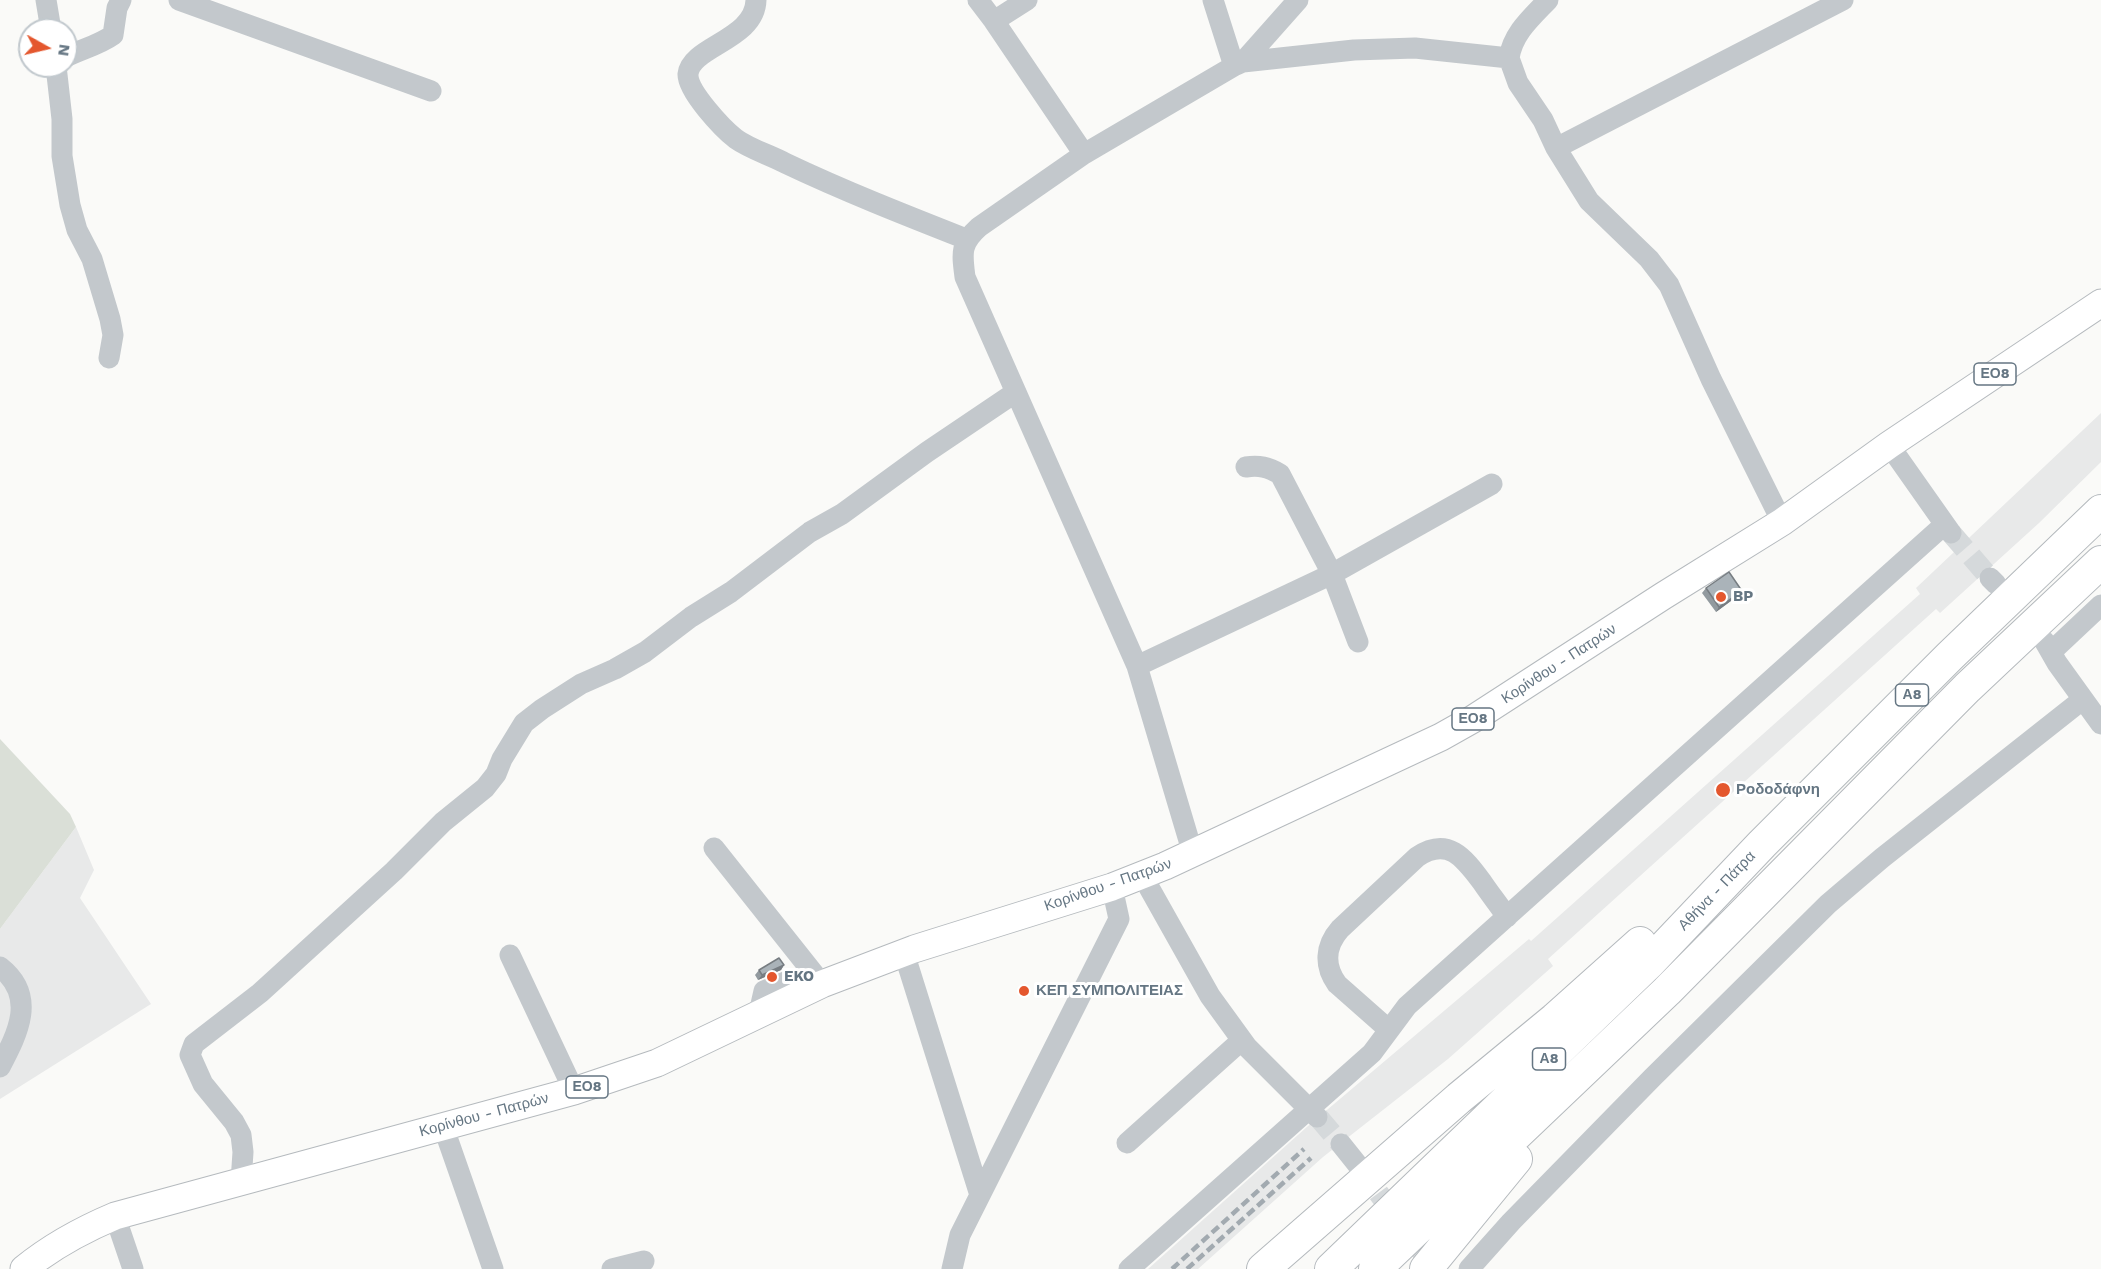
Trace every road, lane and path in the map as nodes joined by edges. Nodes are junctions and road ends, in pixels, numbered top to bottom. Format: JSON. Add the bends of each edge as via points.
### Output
{"nodes":[{"id":1,"x":46,"y":0,"type":"edge"},
{"id":2,"x":121,"y":0,"type":"edge"},
{"id":3,"x":179,"y":0,"type":"edge"},
{"id":4,"x":756,"y":0,"type":"edge"},
{"id":5,"x":978,"y":0,"type":"edge"},
{"id":6,"x":1027,"y":0,"type":"edge"},
{"id":7,"x":1214,"y":0,"type":"edge"},
{"id":8,"x":1298,"y":0,"type":"edge"},
{"id":9,"x":1548,"y":0,"type":"edge"},
{"id":10,"x":1831,"y":3,"type":"edge"},
{"id":11,"x":49,"y":18,"type":"edge"},
{"id":12,"x":994,"y":21,"type":"junction"},
{"id":13,"x":78,"y":51,"type":"edge"},
{"id":14,"x":1509,"y":58,"type":"junction"},
{"id":15,"x":1238,"y":64,"type":"junction"},
{"id":16,"x":57,"y":78,"type":"edge"},
{"id":17,"x":431,"y":91,"type":"dead end"},
{"id":18,"x":1556,"y":148,"type":"junction"},
{"id":19,"x":1084,"y":154,"type":"junction"},
{"id":20,"x":966,"y":239,"type":"junction"},
{"id":21,"x":2101,"y":303,"type":"edge"},
{"id":22,"x":109,"y":358,"type":"dead end"},
{"id":23,"x":1016,"y":392,"type":"junction"},
{"id":24,"x":1889,"y":445,"type":"junction"},
{"id":25,"x":1246,"y":467,"type":"dead end"},
{"id":26,"x":1492,"y":484,"type":"dead end"},
{"id":27,"x":2101,"y":511,"type":"edge"},
{"id":28,"x":1782,"y":522,"type":"junction"},
{"id":29,"x":2101,"y":562,"type":"edge"},
{"id":30,"x":1332,"y":574,"type":"junction"},
{"id":31,"x":2101,"y":604,"type":"edge"},
{"id":32,"x":1358,"y":642,"type":"dead end"},
{"id":33,"x":1137,"y":666,"type":"junction"},
{"id":34,"x":2082,"y":700,"type":"junction"},
{"id":35,"x":2101,"y":724,"type":"edge"},
{"id":36,"x":1762,"y":844,"type":"junction"},
{"id":37,"x":714,"y":848,"type":"dead end"},
{"id":38,"x":1193,"y":854,"type":"junction"},
{"id":39,"x":1142,"y":875,"type":"junction"},
{"id":40,"x":1112,"y":887,"type":"junction"},
{"id":41,"x":1507,"y":917,"type":"junction"},
{"id":42,"x":904,"y":953,"type":"junction"},
{"id":43,"x":510,"y":955,"type":"dead end"},
{"id":44,"x":0,"y":967,"type":"edge"},
{"id":45,"x":816,"y":987,"type":"junction"},
{"id":46,"x":1667,"y":991,"type":"junction"},
{"id":47,"x":1388,"y":1029,"type":"junction"},
{"id":48,"x":1242,"y":1040,"type":"junction"},
{"id":49,"x":0,"y":1067,"type":"edge"},
{"id":50,"x":574,"y":1091,"type":"junction"},
{"id":51,"x":1313,"y":1113,"type":"junction"},
{"id":52,"x":443,"y":1126,"type":"junction"},
{"id":53,"x":1126,"y":1143,"type":"dead end"},
{"id":54,"x":1341,"y":1144,"type":"tunnel mouth"},
{"id":55,"x":1357,"y":1164,"type":"tunnel mouth"},
{"id":56,"x":240,"y":1182,"type":"junction"},
{"id":57,"x":980,"y":1195,"type":"junction"},
{"id":58,"x":115,"y":1216,"type":"junction"},
{"id":59,"x":644,"y":1261,"type":"dead end"},
{"id":60,"x":24,"y":1269,"type":"edge"},
{"id":61,"x":133,"y":1269,"type":"edge"},
{"id":62,"x":493,"y":1269,"type":"edge"},
{"id":63,"x":612,"y":1269,"type":"edge"},
{"id":64,"x":952,"y":1269,"type":"edge"},
{"id":65,"x":1129,"y":1269,"type":"edge"},
{"id":66,"x":1263,"y":1269,"type":"edge"},
{"id":67,"x":1331,"y":1269,"type":"edge"},
{"id":68,"x":1375,"y":1269,"type":"edge"},
{"id":69,"x":1426,"y":1269,"type":"edge"},
{"id":70,"x":1469,"y":1269,"type":"edge"}],
"edges":[{"from":1,"to":11,"type":"street"},
{"from":2,"to":13,"type":"street","via":[[113,35]]},
{"from":3,"to":17,"type":"street"},
{"from":4,"to":20,"type":"street","via":[[748,23],[690,66],[690,84],[717,120],[737,139],[795,167]]},
{"from":5,"to":12,"type":"street"},
{"from":6,"to":12,"type":"street"},
{"from":7,"to":15,"type":"street"},
{"from":8,"to":15,"type":"street"},
{"from":9,"to":14,"type":"street","via":[[1524,25],[1512,44]]},
{"from":10,"to":18,"type":"street"},
{"from":12,"to":19,"type":"street"},
{"from":14,"to":15,"type":"street","via":[[1415,48],[1354,50]]},
{"from":14,"to":18,"type":"street","via":[[1518,83]]},
{"from":15,"to":19,"type":"street"},
{"from":16,"to":22,"type":"street","via":[[62,156],[70,205],[110,319],[113,335]]},
{"from":18,"to":28,"type":"street","via":[[1589,201],[1634,243],[1669,285]]},
{"from":19,"to":20,"type":"street"},
{"from":20,"to":23,"type":"street","via":[[962,255],[965,277]]},
{"from":21,"to":24,"type":"main road","name":"Κορίνθου - Πατρών","number":"ΕΟ8"},
{"from":23,"to":33,"type":"street"},
{"from":23,"to":56,"type":"street","via":[[842,514],[810,532],[645,652],[580,684],[542,709],[525,723],[485,788],[443,822],[260,993],[194,1044],[190,1054],[203,1084],[241,1135]]},
{"from":24,"to":28,"type":"main road","name":"Κορίνθου - Πατρών","number":"ΕΟ8"},
{"from":24,"to":41,"type":"street","via":[[1948,529]]},
{"from":25,"to":30,"type":"street","via":[[1263,466],[1280,474]]},
{"from":26,"to":30,"type":"street"},
{"from":27,"to":36,"type":"highway","name":"Αθήνα - Πάτρα","number":"Α8"},
{"from":28,"to":38,"type":"main road","name":"Κορίνθου - Πατρών","number":"ΕΟ8","via":[[1441,737]]},
{"from":29,"to":46,"type":"highway","number":"Α8","via":[[1967,688]]},
{"from":30,"to":32,"type":"street"},
{"from":30,"to":33,"type":"street"},
{"from":31,"to":34,"type":"street","via":[[2048,647]]},
{"from":33,"to":38,"type":"street"},
{"from":34,"to":35,"type":"street"},
{"from":34,"to":70,"type":"street","via":[[1828,904],[1652,1078]]},
{"from":36,"to":66,"type":"highway","via":[[1656,929]]},
{"from":36,"to":67,"type":"highway","name":"Αθήνα - Πάτρα","number":"Α8","via":[[1649,963]]},
{"from":37,"to":45,"type":"street"},
{"from":38,"to":39,"type":"main road","name":"Κορίνθου - Πατρών","number":"ΕΟ8"},
{"from":39,"to":40,"type":"main road","name":"Κορίνθου - Πατρών","number":"ΕΟ8"},
{"from":39,"to":48,"type":"street","via":[[1210,996]]},
{"from":40,"to":42,"type":"main road","name":"Κορίνθου - Πατρών","number":"ΕΟ8"},
{"from":40,"to":57,"type":"street","via":[[1119,919]]},
{"from":41,"to":47,"type":"street","via":[[1407,1006]]},
{"from":41,"to":47,"type":"street","via":[[1460,855],[1440,848],[1417,857],[1340,929],[1329,946],[1331,976]]},
{"from":42,"to":45,"type":"main road","name":"Κορίνθου - Πατρών","number":"ΕΟ8"},
{"from":42,"to":57,"type":"street"},
{"from":43,"to":50,"type":"street"},
{"from":44,"to":49,"type":"street","via":[[19,988],[23,1008]]},
{"from":45,"to":50,"type":"main road","name":"Κορίνθου - Πατρών","number":"ΕΟ8","via":[[657,1063]]},
{"from":46,"to":68,"type":"highway","number":"Α8"},
{"from":46,"to":69,"type":"highway","via":[[1503,1173]]},
{"from":47,"to":51,"type":"street","via":[[1372,1053]]},
{"from":48,"to":51,"type":"street"},
{"from":48,"to":53,"type":"street"},
{"from":50,"to":52,"type":"main road","name":"Κορίνθου - Πατρών","number":"ΕΟ8"},
{"from":51,"to":65,"type":"street"},
{"from":52,"to":56,"type":"main road","name":"Κορίνθου - Πατρών","number":"ΕΟ8"},
{"from":52,"to":62,"type":"street"},
{"from":54,"to":55,"type":"street"},
{"from":56,"to":58,"type":"main road","name":"Κορίνθου - Πατρών","number":"ΕΟ8"},
{"from":57,"to":64,"type":"street","via":[[960,1235]]},
{"from":58,"to":60,"type":"main road","name":"Κορίνθου - Πατρών","number":"ΕΟ8","via":[[49,1249]]},
{"from":58,"to":61,"type":"street"},
{"from":59,"to":63,"type":"street"}]}
